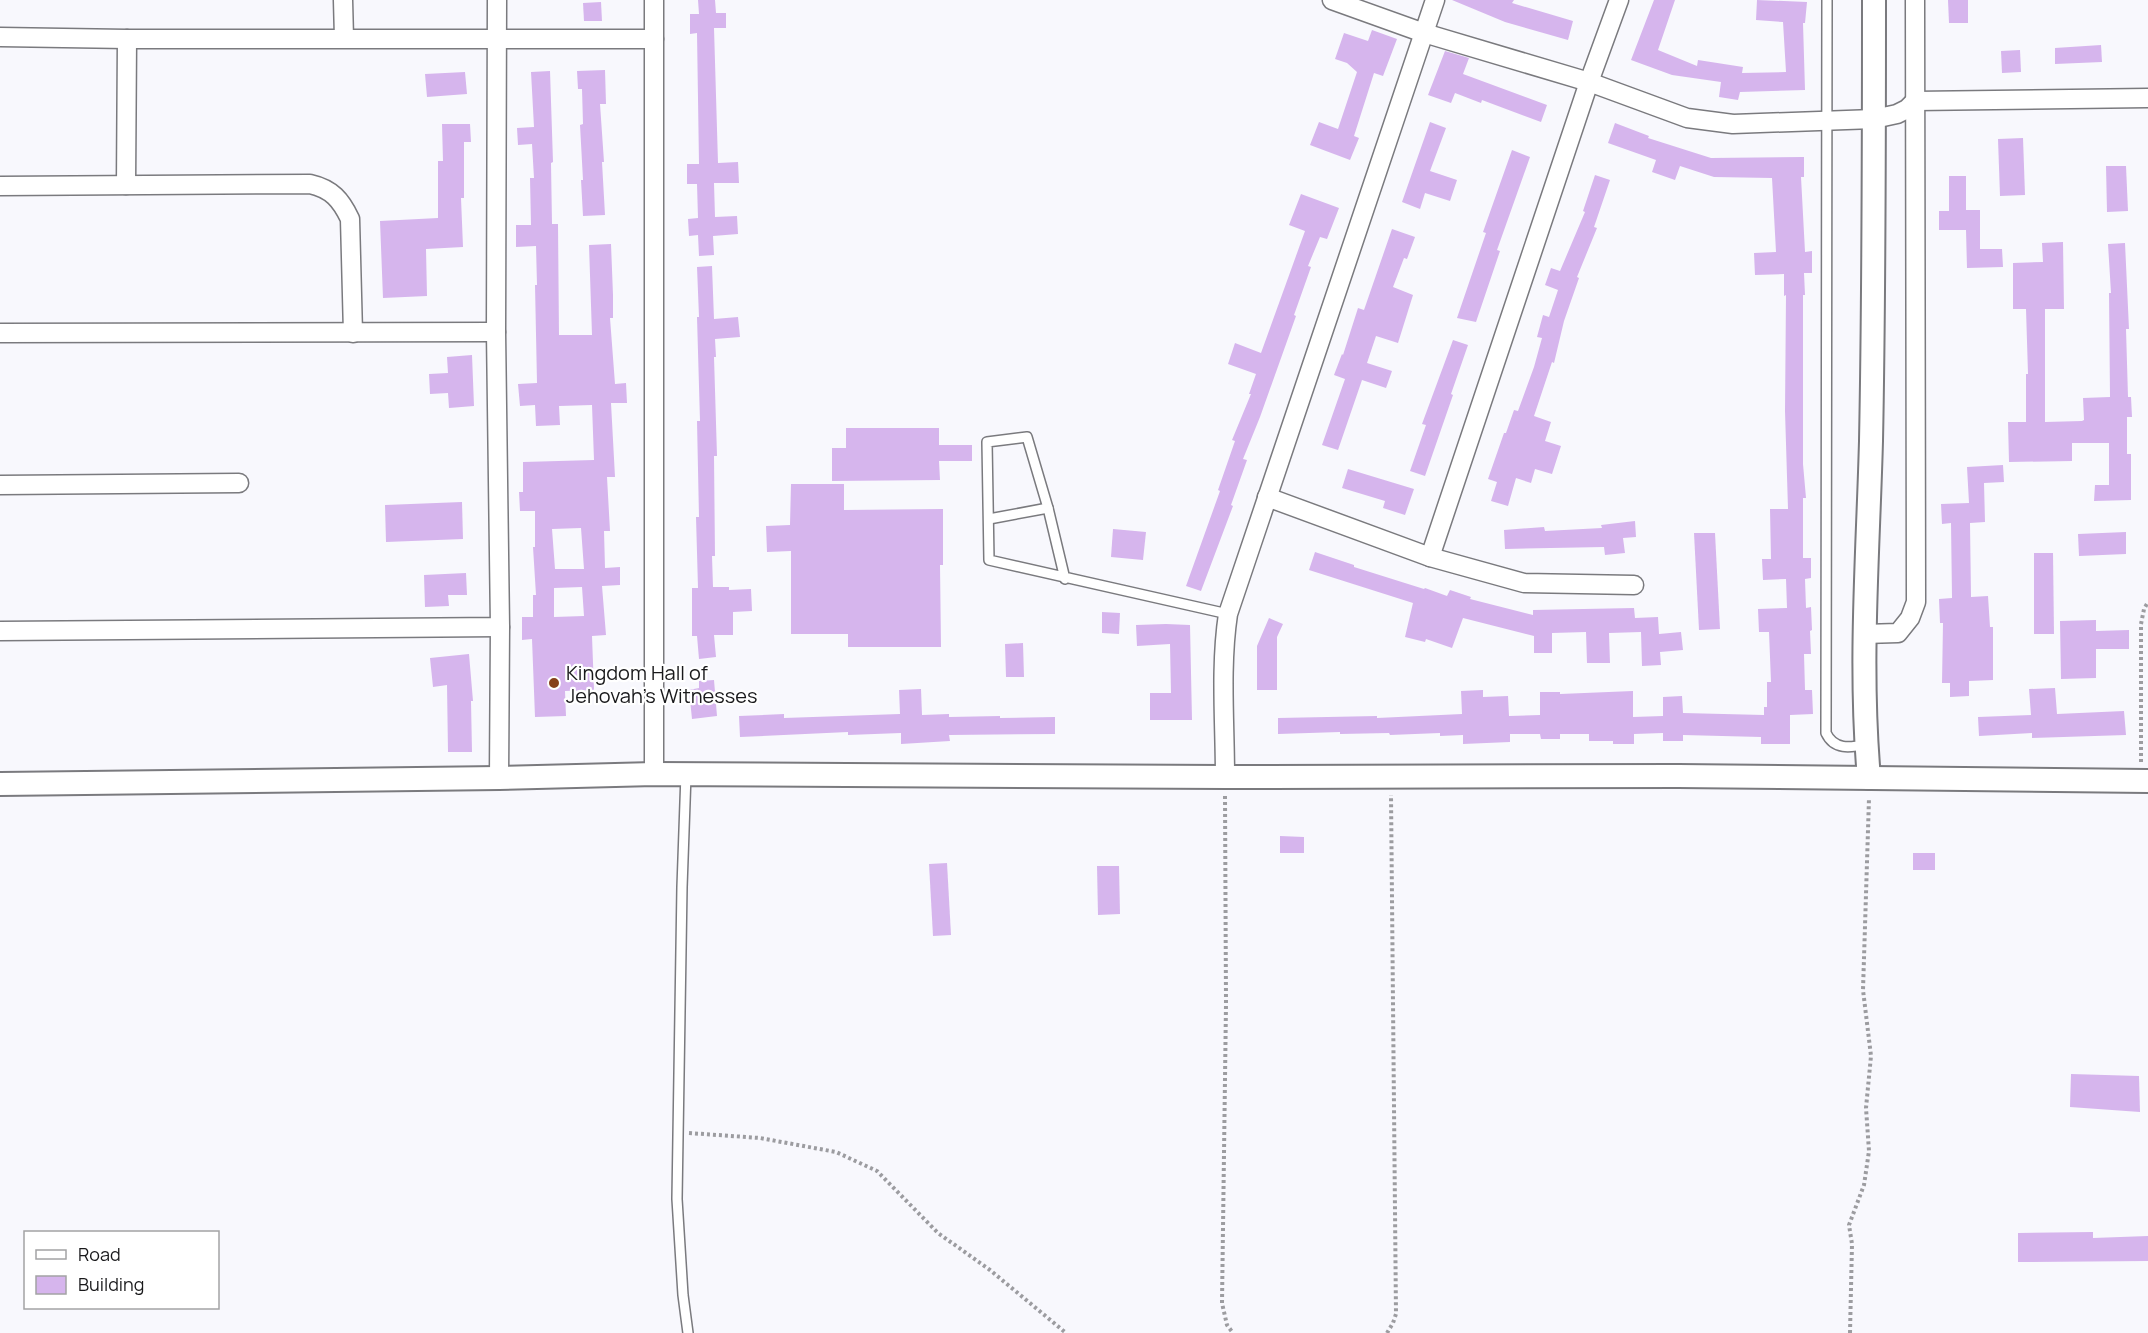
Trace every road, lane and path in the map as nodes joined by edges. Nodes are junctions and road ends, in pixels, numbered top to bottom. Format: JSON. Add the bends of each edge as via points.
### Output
{"nodes":[{"id":1,"x":343,"y":0,"type":"edge"},
{"id":2,"x":497,"y":0,"type":"edge"},
{"id":3,"x":654,"y":0,"type":"edge"},
{"id":4,"x":1332,"y":0,"type":"edge"},
{"id":5,"x":1435,"y":0,"type":"edge"},
{"id":6,"x":1618,"y":0,"type":"edge"},
{"id":7,"x":1827,"y":0,"type":"edge"},
{"id":8,"x":1874,"y":0,"type":"edge"},
{"id":9,"x":1915,"y":0,"type":"edge"},
{"id":10,"x":1424,"y":33,"type":"junction"},
{"id":11,"x":0,"y":37,"type":"edge"},
{"id":12,"x":344,"y":38,"type":"junction"},
{"id":13,"x":127,"y":39,"type":"junction"},
{"id":14,"x":654,"y":39,"type":"junction"},
{"id":15,"x":498,"y":40,"type":"junction"},
{"id":16,"x":1589,"y":82,"type":"junction"},
{"id":17,"x":2148,"y":98,"type":"edge"},
{"id":18,"x":1916,"y":101,"type":"junction"},
{"id":19,"x":1874,"y":119,"type":"junction"},
{"id":20,"x":1827,"y":122,"type":"junction"},
{"id":21,"x":126,"y":185,"type":"junction"},
{"id":22,"x":0,"y":186,"type":"edge"},
{"id":23,"x":0,"y":333,"type":"edge"},
{"id":24,"x":353,"y":333,"type":"junction"},
{"id":25,"x":496,"y":333,"type":"junction"},
{"id":26,"x":239,"y":483,"type":"dead end"},
{"id":27,"x":0,"y":485,"type":"edge"},
{"id":28,"x":1267,"y":497,"type":"junction"},
{"id":29,"x":1048,"y":508,"type":"junction"},
{"id":30,"x":989,"y":519,"type":"junction"},
{"id":31,"x":1430,"y":557,"type":"junction"},
{"id":32,"x":1065,"y":579,"type":"junction"},
{"id":33,"x":1634,"y":585,"type":"dead end"},
{"id":34,"x":2148,"y":602,"type":"edge"},
{"id":35,"x":1228,"y":614,"type":"junction"},
{"id":36,"x":500,"y":627,"type":"junction"},
{"id":37,"x":0,"y":631,"type":"edge"},
{"id":38,"x":1864,"y":634,"type":"junction"},
{"id":39,"x":1866,"y":744,"type":"junction"},
{"id":40,"x":654,"y":774,"type":"junction"},
{"id":41,"x":686,"y":774,"type":"junction"},
{"id":42,"x":1391,"y":776,"type":"junction"},
{"id":43,"x":1226,"y":777,"type":"junction"},
{"id":44,"x":499,"y":778,"type":"junction"},
{"id":45,"x":1869,"y":778,"type":"junction"},
{"id":46,"x":2145,"y":781,"type":"edge"},
{"id":47,"x":0,"y":784,"type":"edge"},
{"id":48,"x":677,"y":1133,"type":"junction"},
{"id":49,"x":688,"y":1333,"type":"edge"},
{"id":50,"x":1066,"y":1333,"type":"edge"},
{"id":51,"x":1233,"y":1333,"type":"edge"},
{"id":52,"x":1387,"y":1333,"type":"edge"},
{"id":53,"x":1850,"y":1333,"type":"edge"}],
"edges":[{"from":1,"to":12,"type":"street"},
{"from":2,"to":15,"type":"street"},
{"from":3,"to":14,"type":"street"},
{"from":4,"to":10,"type":"street"},
{"from":5,"to":10,"type":"street"},
{"from":6,"to":16,"type":"street"},
{"from":7,"to":20,"type":"lane"},
{"from":8,"to":19,"type":"street"},
{"from":9,"to":18,"type":"street"},
{"from":10,"to":16,"type":"street"},
{"from":10,"to":28,"type":"street"},
{"from":11,"to":13,"type":"street"},
{"from":12,"to":13,"type":"street"},
{"from":12,"to":15,"type":"street"},
{"from":13,"to":21,"type":"street"},
{"from":14,"to":15,"type":"street"},
{"from":14,"to":40,"type":"street"},
{"from":15,"to":25,"type":"street"},
{"from":16,"to":20,"type":"street","via":[[1687,118],[1733,124]]},
{"from":16,"to":31,"type":"street"},
{"from":17,"to":18,"type":"street"},
{"from":18,"to":19,"type":"street","via":[[1897,114]]},
{"from":18,"to":38,"type":"street","via":[[1916,602],[1898,633]]},
{"from":19,"to":20,"type":"street"},
{"from":19,"to":38,"type":"street","via":[[1872,402]]},
{"from":20,"to":39,"type":"lane","via":[[1826,733],[1839,746]]},
{"from":21,"to":22,"type":"street"},
{"from":21,"to":24,"type":"street","via":[[310,184],[335,194],[350,219]]},
{"from":23,"to":24,"type":"street"},
{"from":24,"to":25,"type":"street"},
{"from":25,"to":36,"type":"street"},
{"from":26,"to":27,"type":"street"},
{"from":28,"to":31,"type":"street"},
{"from":28,"to":35,"type":"street"},
{"from":29,"to":30,"type":"lane"},
{"from":29,"to":30,"type":"lane","via":[[1027,437],[987,442]]},
{"from":29,"to":32,"type":"lane"},
{"from":30,"to":32,"type":"lane","via":[[989,560]]},
{"from":31,"to":33,"type":"street","via":[[1524,583]]},
{"from":32,"to":35,"type":"lane"},
{"from":34,"to":46,"type":"path","via":[[2141,624]]},
{"from":35,"to":43,"type":"street"},
{"from":36,"to":37,"type":"street"},
{"from":36,"to":44,"type":"street"},
{"from":38,"to":39,"type":"street"},
{"from":39,"to":45,"type":"street"},
{"from":40,"to":41,"type":"street"},
{"from":40,"to":44,"type":"street"},
{"from":41,"to":43,"type":"street"},
{"from":41,"to":48,"type":"lane"},
{"from":42,"to":43,"type":"street"},
{"from":42,"to":45,"type":"street"},
{"from":42,"to":52,"type":"path","via":[[1396,1314]]},
{"from":43,"to":51,"type":"path","via":[[1222,1303]]},
{"from":44,"to":47,"type":"street"},
{"from":45,"to":46,"type":"street"},
{"from":45,"to":53,"type":"path","via":[[1863,990],[1871,1056],[1866,1108],[1869,1151],[1864,1185],[1849,1226]]},
{"from":48,"to":49,"type":"lane","via":[[677,1199]]},
{"from":48,"to":50,"type":"path","via":[[760,1138],[836,1152],[877,1171],[938,1233]]}]}
